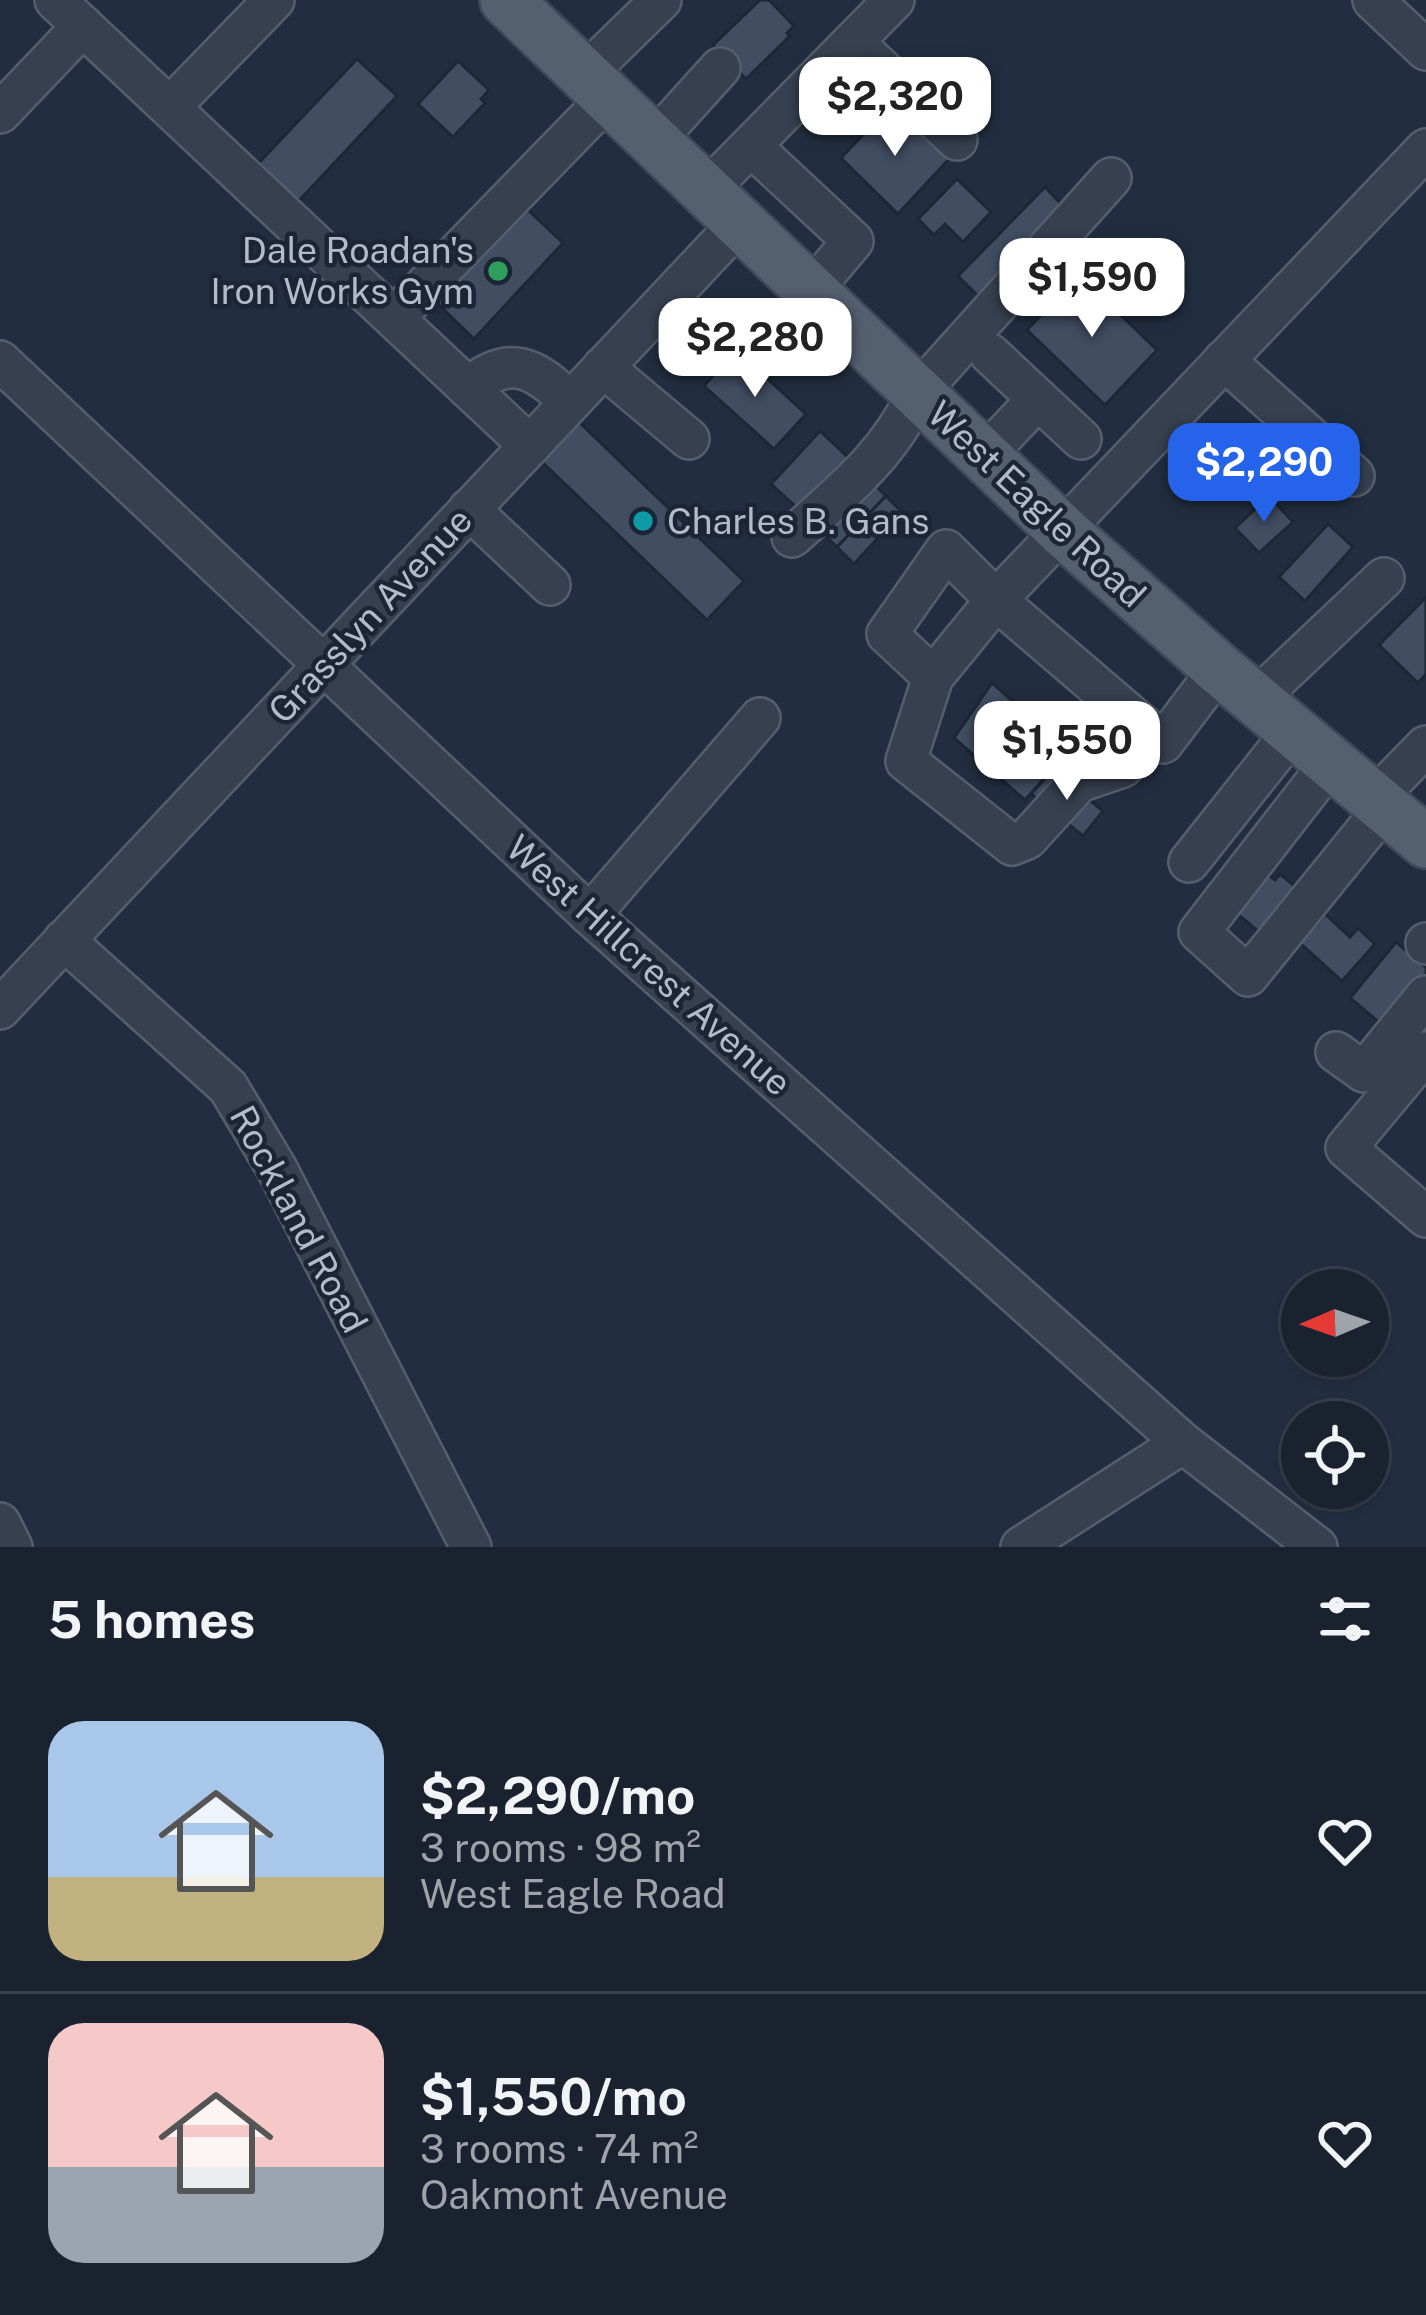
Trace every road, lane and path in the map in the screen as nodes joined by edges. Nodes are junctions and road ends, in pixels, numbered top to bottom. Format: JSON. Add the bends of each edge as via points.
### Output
{"nodes":[{"id":1,"x":274,"y":0,"type":"edge"},
{"id":2,"x":661,"y":0,"type":"edge"},
{"id":3,"x":894,"y":0,"type":"edge"},
{"id":4,"x":1373,"y":0,"type":"edge"},
{"id":5,"x":526,"y":7,"type":"edge"},
{"id":6,"x":78,"y":12,"type":"edge"},
{"id":7,"x":853,"y":42,"type":"junction"},
{"id":8,"x":1426,"y":50,"type":"edge"},
{"id":9,"x":720,"y":68,"type":"dead end"},
{"id":10,"x":595,"y":87,"type":"junction"},
{"id":11,"x":170,"y":107,"type":"junction"},
{"id":12,"x":0,"y":113,"type":"edge"},
{"id":13,"x":654,"y":140,"type":"junction"},
{"id":14,"x":957,"y":140,"type":"dead end"},
{"id":15,"x":751,"y":146,"type":"junction"},
{"id":16,"x":1426,"y":149,"type":"edge"},
{"id":17,"x":1111,"y":178,"type":"dead end"},
{"id":18,"x":724,"y":205,"type":"junction"},
{"id":19,"x":811,"y":291,"type":"junction"},
{"id":20,"x":394,"y":318,"type":"junction"},
{"id":21,"x":990,"y":354,"type":"dead end"},
{"id":22,"x":1223,"y":360,"type":"junction"},
{"id":23,"x":0,"y":362,"type":"edge"},
{"id":24,"x":603,"y":367,"type":"junction"},
{"id":25,"x":468,"y":388,"type":"junction"},
{"id":26,"x":917,"y":394,"type":"junction"},
{"id":27,"x":1037,"y":399,"type":"junction"},
{"id":28,"x":570,"y":402,"type":"junction"},
{"id":29,"x":689,"y":439,"type":"dead end"},
{"id":30,"x":1081,"y":439,"type":"dead end"},
{"id":31,"x":530,"y":446,"type":"junction"},
{"id":32,"x":984,"y":456,"type":"junction"},
{"id":33,"x":1354,"y":476,"type":"dead end"},
{"id":34,"x":469,"y":509,"type":"junction"},
{"id":35,"x":1065,"y":532,"type":"junction"},
{"id":36,"x":791,"y":537,"type":"dead end"},
{"id":37,"x":1384,"y":578,"type":"dead end"},
{"id":38,"x":550,"y":585,"type":"dead end"},
{"id":39,"x":996,"y":600,"type":"junction"},
{"id":40,"x":322,"y":665,"type":"junction"},
{"id":41,"x":933,"y":677,"type":"junction"},
{"id":42,"x":1275,"y":716,"type":"junction"},
{"id":43,"x":760,"y":718,"type":"dead end"},
{"id":44,"x":1152,"y":732,"type":"junction"},
{"id":45,"x":1426,"y":746,"type":"edge"},
{"id":46,"x":1380,"y":803,"type":"junction"},
{"id":47,"x":1426,"y":842,"type":"edge"},
{"id":48,"x":1189,"y":862,"type":"dead end"},
{"id":49,"x":590,"y":915,"type":"junction"},
{"id":50,"x":64,"y":940,"type":"junction"},
{"id":51,"x":1426,"y":996,"type":"edge"},
{"id":52,"x":0,"y":1009,"type":"edge"},
{"id":53,"x":1336,"y":1052,"type":"dead end"},
{"id":54,"x":1426,"y":1052,"type":"edge"},
{"id":55,"x":1426,"y":1217,"type":"edge"},
{"id":56,"x":1183,"y":1444,"type":"junction"},
{"id":57,"x":0,"y":1522,"type":"edge"},
{"id":58,"x":13,"y":1547,"type":"edge"},
{"id":59,"x":471,"y":1547,"type":"edge"},
{"id":60,"x":1022,"y":1547,"type":"edge"},
{"id":61,"x":1317,"y":1547,"type":"edge"}],
"edges":[{"from":1,"to":11,"type":"street"},
{"from":2,"to":10,"type":"street"},
{"from":3,"to":7,"type":"street","name":"Grasslyn Avenue"},
{"from":4,"to":8,"type":"street"},
{"from":5,"to":10,"type":"main road","name":"West Eagle Road"},
{"from":6,"to":11,"type":"street"},
{"from":6,"to":12,"type":"street"},
{"from":7,"to":14,"type":"street"},
{"from":7,"to":15,"type":"street","name":"Grasslyn Avenue"},
{"from":9,"to":13,"type":"street"},
{"from":10,"to":13,"type":"main road","name":"West Eagle Road"},
{"from":10,"to":20,"type":"street"},
{"from":11,"to":20,"type":"street"},
{"from":13,"to":18,"type":"main road","name":"West Eagle Road"},
{"from":15,"to":18,"type":"street","name":"Grasslyn Avenue"},
{"from":15,"to":19,"type":"street","via":[[853,241]]},
{"from":16,"to":22,"type":"street"},
{"from":17,"to":26,"type":"street"},
{"from":18,"to":19,"type":"main road","name":"West Eagle Road"},
{"from":18,"to":24,"type":"street","name":"Grasslyn Avenue"},
{"from":19,"to":26,"type":"main road","name":"West Eagle Road"},
{"from":20,"to":25,"type":"street"},
{"from":21,"to":27,"type":"street"},
{"from":22,"to":33,"type":"street"},
{"from":22,"to":35,"type":"street"},
{"from":23,"to":40,"type":"street","name":"West Hillcrest Avenue"},
{"from":24,"to":28,"type":"street","name":"Grasslyn Avenue"},
{"from":24,"to":29,"type":"street"},
{"from":25,"to":28,"type":"street","via":[[490,369],[518,367]]},
{"from":25,"to":31,"type":"street"},
{"from":26,"to":32,"type":"main road","name":"West Eagle Road"},
{"from":26,"to":36,"type":"street","via":[[868,470]]},
{"from":27,"to":30,"type":"street"},
{"from":27,"to":32,"type":"street"},
{"from":28,"to":31,"type":"street","name":"Grasslyn Avenue"},
{"from":31,"to":34,"type":"street","name":"Grasslyn Avenue"},
{"from":32,"to":35,"type":"main road","name":"West Eagle Road"},
{"from":34,"to":38,"type":"street"},
{"from":34,"to":40,"type":"street","name":"Grasslyn Avenue"},
{"from":35,"to":39,"type":"street"},
{"from":35,"to":42,"type":"main road","name":"West Eagle Road"},
{"from":37,"to":42,"type":"street"},
{"from":39,"to":41,"type":"street"},
{"from":39,"to":41,"type":"street","via":[[946,550],[886,634]]},
{"from":39,"to":44,"type":"street"},
{"from":40,"to":49,"type":"street","name":"West Hillcrest Avenue"},
{"from":40,"to":50,"type":"street","name":"Grasslyn Avenue"},
{"from":41,"to":44,"type":"street","via":[[906,761],[1012,845],[1027,839],[1078,782],[1124,767]]},
{"from":42,"to":44,"type":"street","via":[[1163,743]]},
{"from":42,"to":46,"type":"main road","name":"West Eagle Road"},
{"from":42,"to":46,"type":"street","via":[[1199,932],[1248,976]]},
{"from":42,"to":48,"type":"street"},
{"from":43,"to":49,"type":"street"},
{"from":45,"to":46,"type":"street"},
{"from":46,"to":47,"type":"main road","name":"West Eagle Road"},
{"from":49,"to":56,"type":"street","name":"West Hillcrest Avenue"},
{"from":50,"to":52,"type":"street","name":"Grasslyn Avenue"},
{"from":50,"to":59,"type":"street","name":"Rockland Road","via":[[228,1087]]},
{"from":51,"to":53,"type":"street","via":[[1364,1072]]},
{"from":54,"to":55,"type":"street","via":[[1346,1148]]},
{"from":56,"to":60,"type":"street"},
{"from":56,"to":61,"type":"street","name":"West Hillcrest Avenue"},
{"from":57,"to":58,"type":"street"}]}
